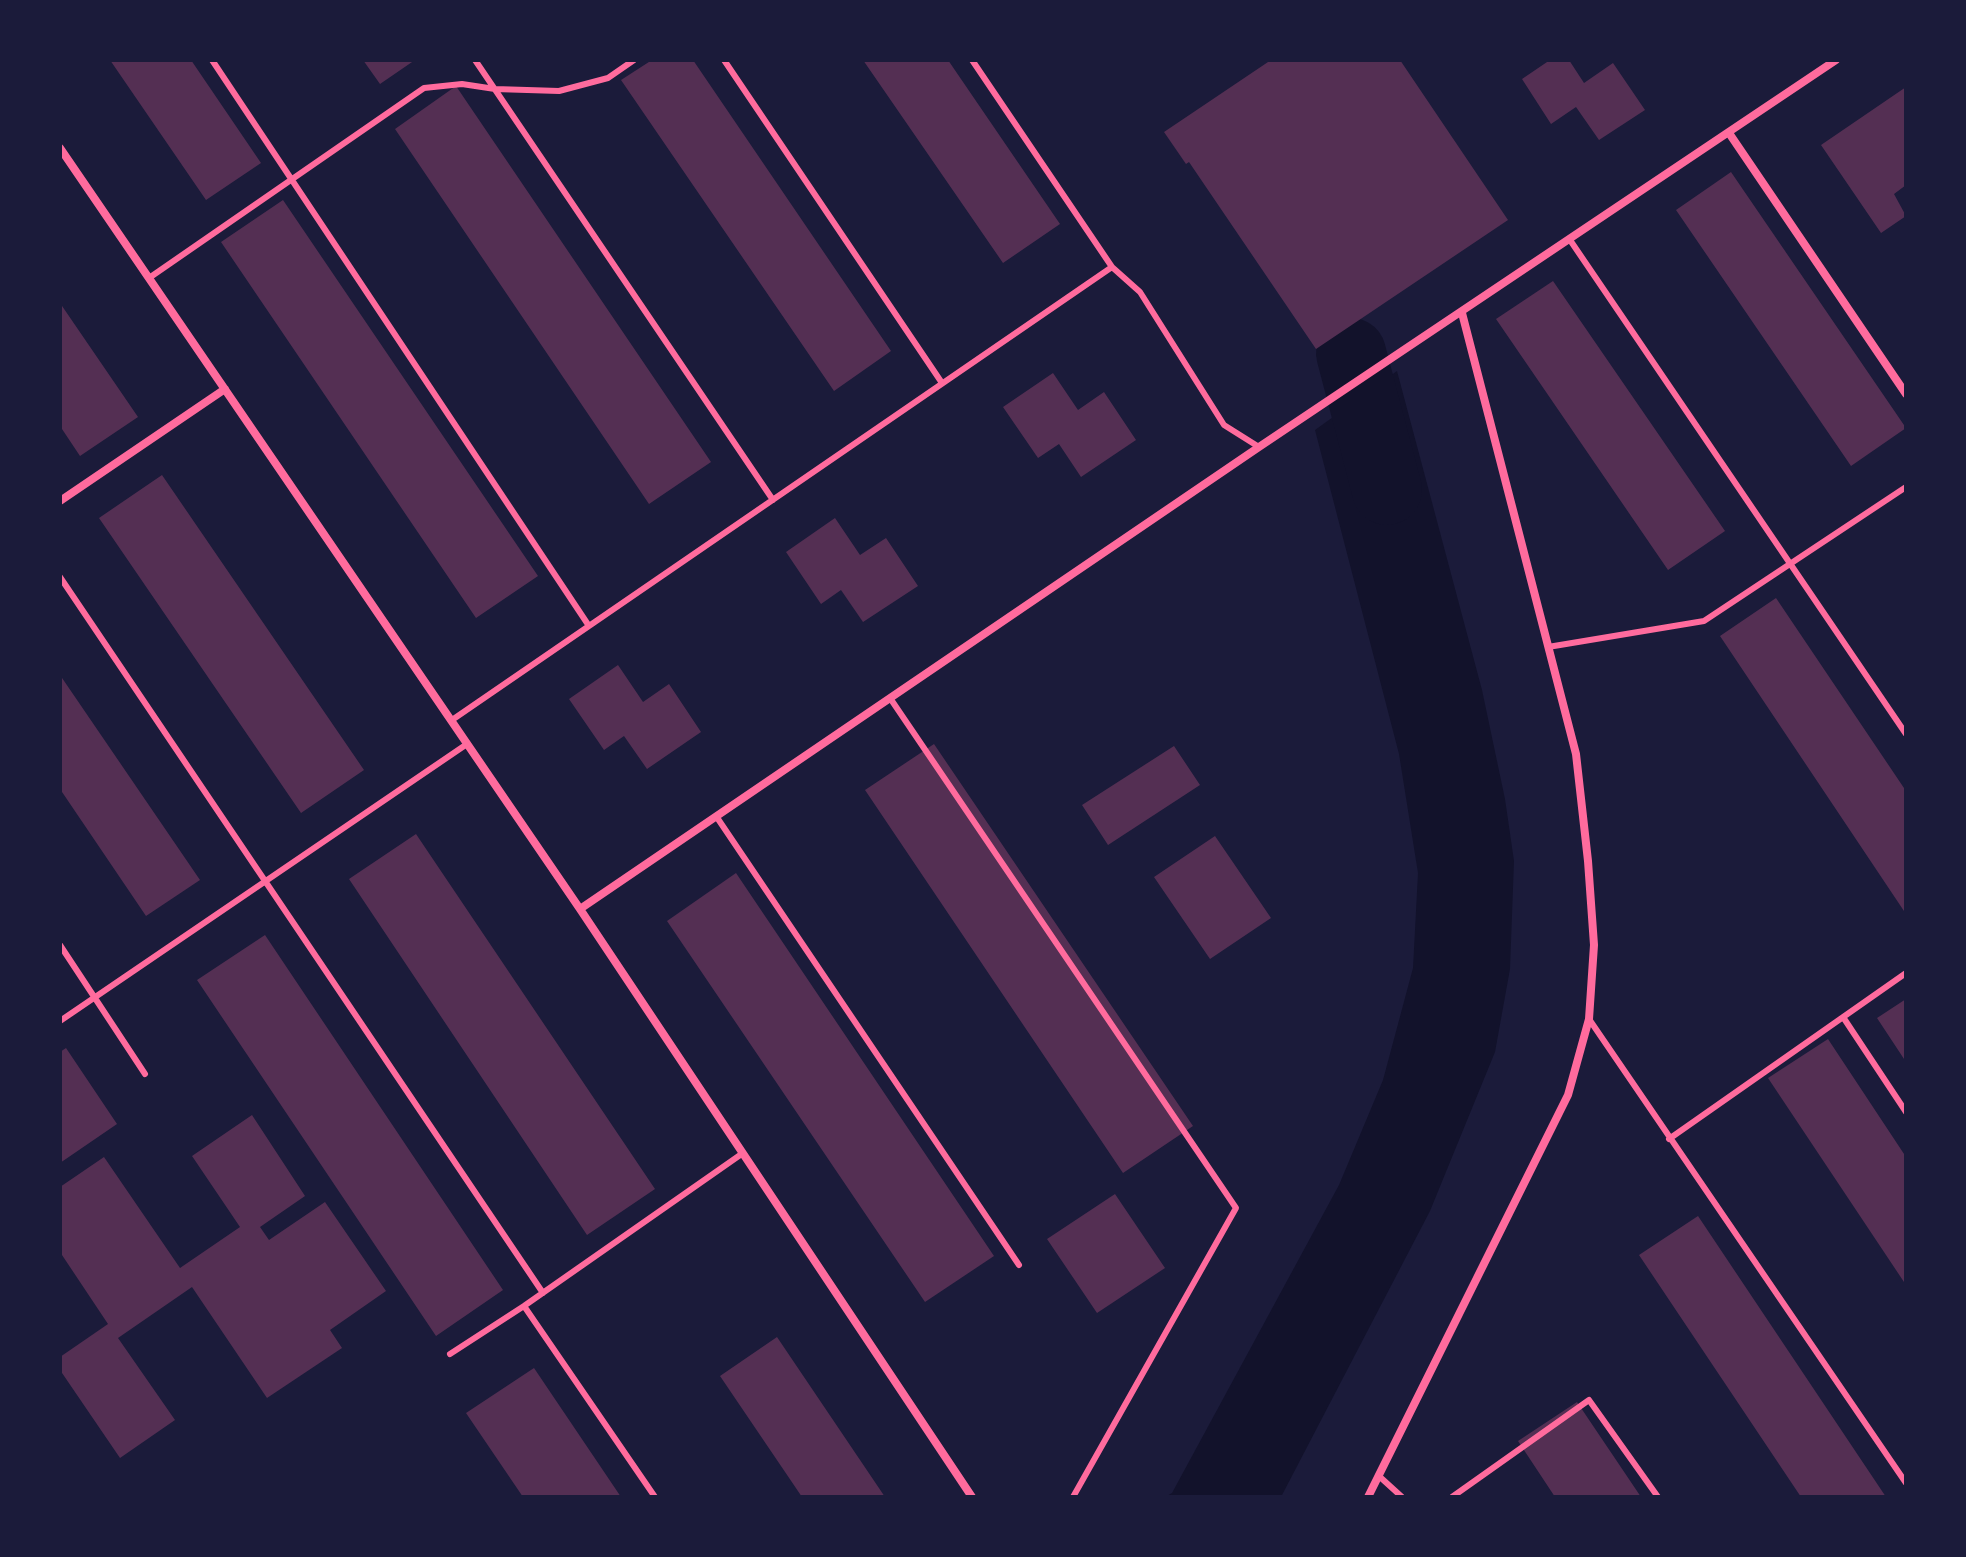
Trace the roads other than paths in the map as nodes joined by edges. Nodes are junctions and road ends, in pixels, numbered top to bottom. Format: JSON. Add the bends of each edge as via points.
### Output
{"nodes":[{"id":1,"x":212,"y":60,"type":"edge"},
{"id":2,"x":475,"y":60,"type":"edge"},
{"id":3,"x":634,"y":60,"type":"edge"},
{"id":4,"x":724,"y":60,"type":"edge"},
{"id":5,"x":972,"y":60,"type":"edge"},
{"id":6,"x":1836,"y":60,"type":"edge"},
{"id":7,"x":495,"y":89,"type":"junction"},
{"id":8,"x":1729,"y":133,"type":"junction"},
{"id":9,"x":60,"y":148,"type":"edge"},
{"id":10,"x":291,"y":179,"type":"junction"},
{"id":11,"x":1570,"y":240,"type":"junction"},
{"id":12,"x":1112,"y":267,"type":"junction"},
{"id":13,"x":149,"y":278,"type":"junction"},
{"id":14,"x":1462,"y":313,"type":"junction"},
{"id":15,"x":942,"y":383,"type":"junction"},
{"id":16,"x":225,"y":389,"type":"junction"},
{"id":17,"x":1906,"y":394,"type":"edge"},
{"id":18,"x":1259,"y":447,"type":"junction"},
{"id":19,"x":1906,"y":487,"type":"edge"},
{"id":20,"x":773,"y":500,"type":"junction"},
{"id":21,"x":60,"y":501,"type":"edge"},
{"id":22,"x":1791,"y":565,"type":"junction"},
{"id":23,"x":60,"y":577,"type":"edge"},
{"id":24,"x":589,"y":626,"type":"junction"},
{"id":25,"x":1548,"y":647,"type":"junction"},
{"id":26,"x":890,"y":698,"type":"junction"},
{"id":27,"x":452,"y":720,"type":"junction"},
{"id":28,"x":1906,"y":734,"type":"edge"},
{"id":29,"x":467,"y":744,"type":"junction"},
{"id":30,"x":716,"y":816,"type":"junction"},
{"id":31,"x":266,"y":882,"type":"junction"},
{"id":32,"x":580,"y":909,"type":"junction"},
{"id":33,"x":60,"y":945,"type":"edge"},
{"id":34,"x":1906,"y":973,"type":"edge"},
{"id":35,"x":95,"y":997,"type":"junction"},
{"id":36,"x":1843,"y":1017,"type":"junction"},
{"id":37,"x":1589,"y":1019,"type":"junction"},
{"id":38,"x":60,"y":1021,"type":"edge"},
{"id":39,"x":145,"y":1074,"type":"dead end"},
{"id":40,"x":1906,"y":1112,"type":"edge"},
{"id":41,"x":1669,"y":1139,"type":"junction"},
{"id":42,"x":743,"y":1153,"type":"junction"},
{"id":43,"x":1019,"y":1265,"type":"dead end"},
{"id":44,"x":543,"y":1293,"type":"junction"},
{"id":45,"x":524,"y":1306,"type":"junction"},
{"id":46,"x":450,"y":1354,"type":"dead end"},
{"id":47,"x":1380,"y":1477,"type":"junction"},
{"id":48,"x":1906,"y":1483,"type":"edge"},
{"id":49,"x":655,"y":1497,"type":"edge"},
{"id":50,"x":972,"y":1497,"type":"edge"},
{"id":51,"x":1073,"y":1497,"type":"edge"},
{"id":52,"x":1368,"y":1497,"type":"edge"},
{"id":53,"x":1402,"y":1497,"type":"edge"},
{"id":54,"x":1452,"y":1497,"type":"edge"},
{"id":55,"x":1658,"y":1497,"type":"edge"}],
"edges":[{"from":1,"to":10,"type":"lane"},
{"from":2,"to":7,"type":"lane"},
{"from":3,"to":7,"type":"lane","via":[[608,78],[559,91]]},
{"from":4,"to":15,"type":"lane"},
{"from":5,"to":12,"type":"lane"},
{"from":6,"to":8,"type":"street"},
{"from":7,"to":10,"type":"lane","via":[[462,84],[424,88]]},
{"from":7,"to":20,"type":"lane"},
{"from":8,"to":11,"type":"street"},
{"from":8,"to":17,"type":"street"},
{"from":9,"to":13,"type":"street"},
{"from":10,"to":13,"type":"lane"},
{"from":10,"to":24,"type":"lane"},
{"from":11,"to":14,"type":"street"},
{"from":11,"to":22,"type":"lane"},
{"from":12,"to":15,"type":"lane"},
{"from":12,"to":18,"type":"lane","via":[[1140,292],[1224,425]]},
{"from":13,"to":16,"type":"street"},
{"from":14,"to":18,"type":"street"},
{"from":14,"to":25,"type":"street"},
{"from":15,"to":20,"type":"lane"},
{"from":16,"to":21,"type":"street"},
{"from":16,"to":27,"type":"street"},
{"from":18,"to":26,"type":"street"},
{"from":19,"to":22,"type":"lane"},
{"from":20,"to":24,"type":"lane"},
{"from":22,"to":25,"type":"lane","via":[[1704,621]]},
{"from":22,"to":28,"type":"lane"},
{"from":23,"to":31,"type":"lane"},
{"from":24,"to":27,"type":"lane"},
{"from":25,"to":37,"type":"street","via":[[1576,754],[1588,861],[1594,945]]},
{"from":26,"to":30,"type":"street"},
{"from":26,"to":51,"type":"lane","via":[[1236,1208]]},
{"from":27,"to":29,"type":"street"},
{"from":29,"to":31,"type":"lane"},
{"from":29,"to":32,"type":"street"},
{"from":30,"to":32,"type":"street"},
{"from":30,"to":43,"type":"lane"},
{"from":31,"to":35,"type":"lane"},
{"from":31,"to":44,"type":"lane"},
{"from":32,"to":42,"type":"street"},
{"from":33,"to":35,"type":"lane"},
{"from":34,"to":36,"type":"lane"},
{"from":35,"to":38,"type":"lane"},
{"from":35,"to":39,"type":"lane"},
{"from":36,"to":40,"type":"lane"},
{"from":36,"to":41,"type":"lane"},
{"from":37,"to":41,"type":"lane"},
{"from":37,"to":47,"type":"street","via":[[1568,1095]]},
{"from":41,"to":48,"type":"lane"},
{"from":42,"to":44,"type":"lane"},
{"from":42,"to":50,"type":"street"},
{"from":44,"to":45,"type":"lane"},
{"from":45,"to":46,"type":"lane"},
{"from":45,"to":49,"type":"lane"},
{"from":47,"to":52,"type":"street"},
{"from":47,"to":53,"type":"lane"},
{"from":54,"to":55,"type":"lane","via":[[1589,1400]]}]}
